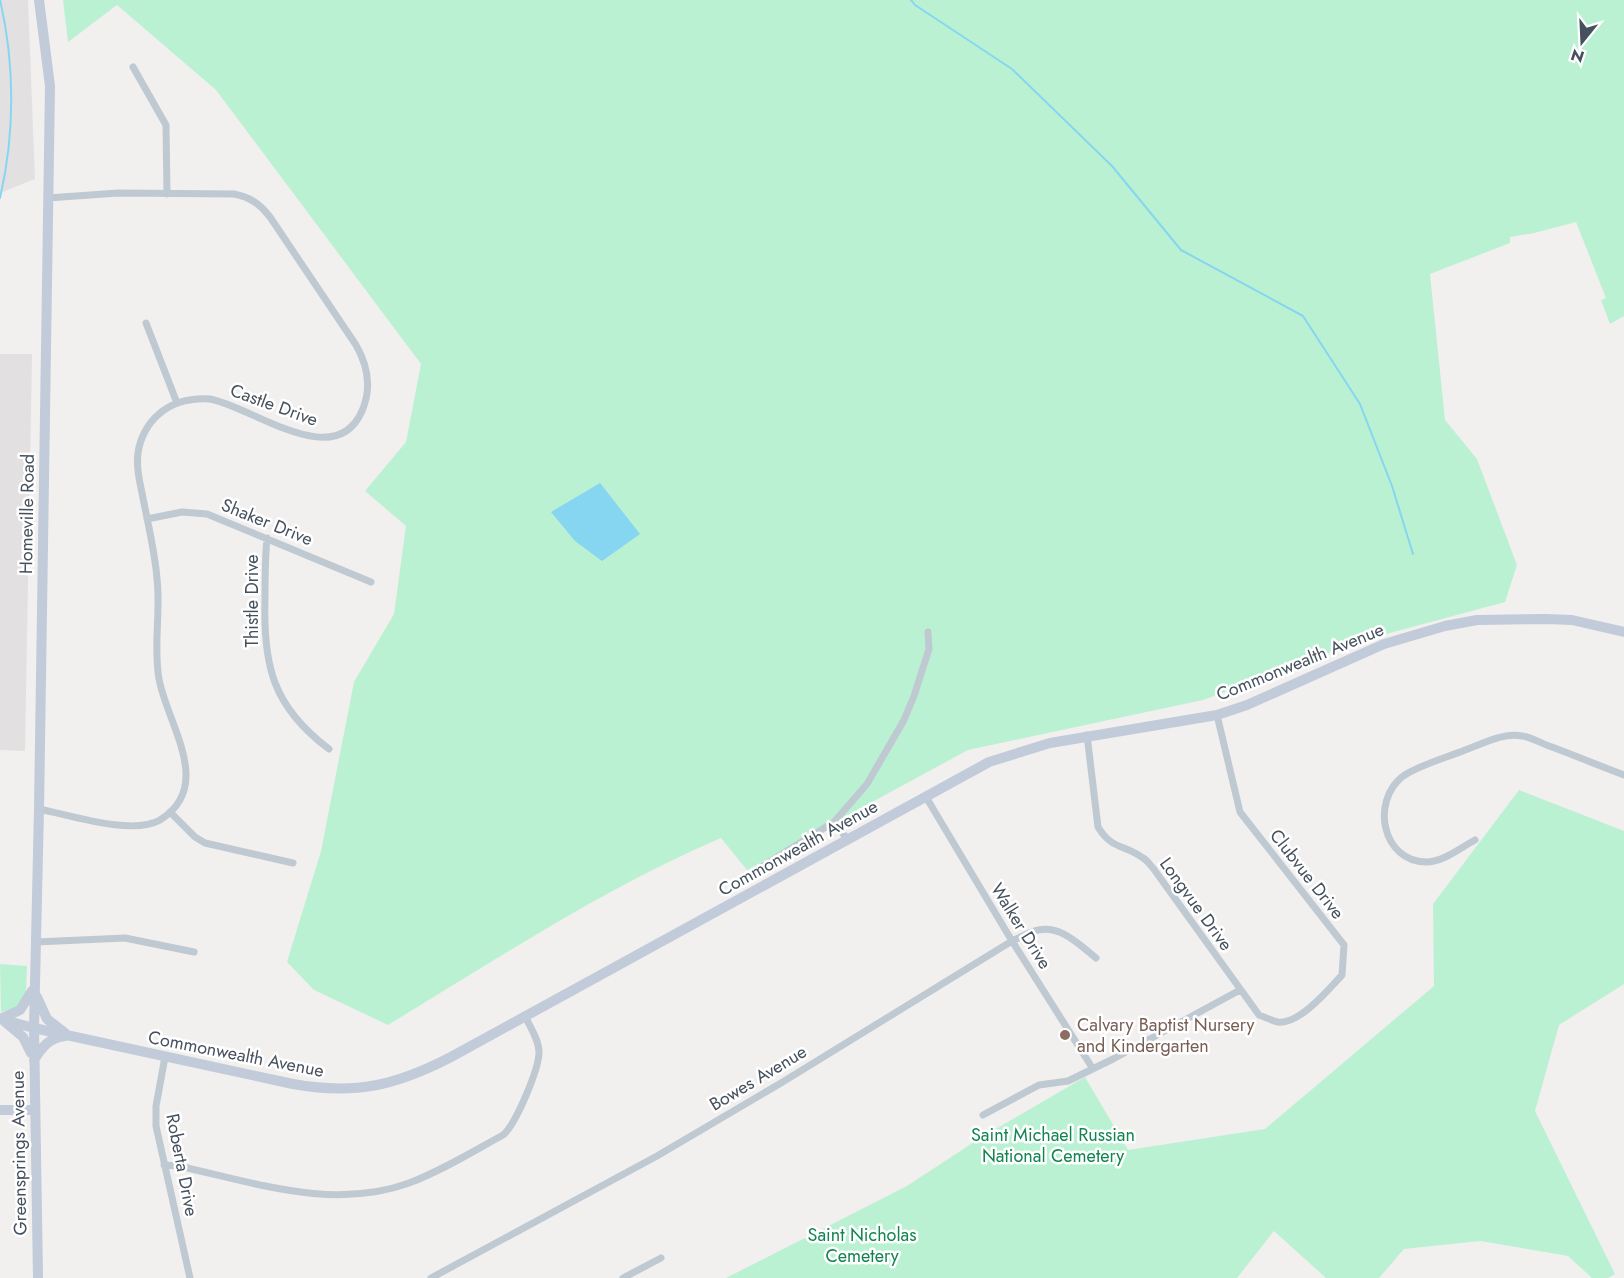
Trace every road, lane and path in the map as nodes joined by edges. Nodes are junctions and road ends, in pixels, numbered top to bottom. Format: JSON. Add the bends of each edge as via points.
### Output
{"nodes":[{"id":1,"x":39,"y":0,"type":"edge"},
{"id":2,"x":133,"y":68,"type":"dead end"},
{"id":3,"x":167,"y":194,"type":"junction"},
{"id":4,"x":48,"y":198,"type":"junction"},
{"id":5,"x":146,"y":323,"type":"dead end"},
{"id":6,"x":177,"y":403,"type":"junction"},
{"id":7,"x":147,"y":519,"type":"junction"},
{"id":8,"x":267,"y":538,"type":"junction"},
{"id":9,"x":372,"y":582,"type":"dead end"},
{"id":10,"x":928,"y":632,"type":"dead end"},
{"id":11,"x":1624,"y":632,"type":"edge"},
{"id":12,"x":1217,"y":715,"type":"junction"},
{"id":13,"x":1087,"y":735,"type":"junction"},
{"id":14,"x":329,"y":749,"type":"dead end"},
{"id":15,"x":1624,"y":775,"type":"edge"},
{"id":16,"x":926,"y":797,"type":"junction"},
{"id":17,"x":39,"y":809,"type":"junction"},
{"id":18,"x":170,"y":812,"type":"junction"},
{"id":19,"x":834,"y":822,"type":"junction"},
{"id":20,"x":848,"y":840,"type":"junction"},
{"id":21,"x":1475,"y":840,"type":"dead end"},
{"id":22,"x":293,"y":863,"type":"dead end"},
{"id":23,"x":751,"y":873,"type":"dead end"},
{"id":24,"x":1012,"y":941,"type":"junction"},
{"id":25,"x":36,"y":942,"type":"junction"},
{"id":26,"x":194,"y":952,"type":"dead end"},
{"id":27,"x":1096,"y":958,"type":"dead end"},
{"id":28,"x":34,"y":987,"type":"junction"},
{"id":29,"x":1239,"y":990,"type":"junction"},
{"id":30,"x":525,"y":1016,"type":"junction"},
{"id":31,"x":0,"y":1019,"type":"edge"},
{"id":32,"x":1277,"y":1022,"type":"joint"},
{"id":33,"x":33,"y":1028,"type":"junction"},
{"id":34,"x":71,"y":1036,"type":"junction"},
{"id":35,"x":165,"y":1057,"type":"junction"},
{"id":36,"x":34,"y":1060,"type":"junction"},
{"id":37,"x":1093,"y":1068,"type":"junction"},
{"id":38,"x":0,"y":1110,"type":"edge"},
{"id":39,"x":35,"y":1110,"type":"junction"},
{"id":40,"x":982,"y":1115,"type":"dead end"},
{"id":41,"x":164,"y":1165,"type":"junction"},
{"id":42,"x":661,"y":1258,"type":"dead end"},
{"id":43,"x":38,"y":1278,"type":"edge"},
{"id":44,"x":190,"y":1278,"type":"edge"},
{"id":45,"x":431,"y":1278,"type":"edge"},
{"id":46,"x":622,"y":1278,"type":"edge"}],
"edges":[{"from":1,"to":4,"type":"street","name":"Homeville Road","via":[[50,86]]},
{"from":2,"to":3,"type":"street","via":[[166,125]]},
{"from":3,"to":4,"type":"street","name":"Castle Drive"},
{"from":3,"to":6,"type":"street","name":"Castle Drive","via":[[234,194],[258,204],[356,345],[368,378],[367,396],[358,419],[346,431],[330,438],[307,436],[218,400]]},
{"from":4,"to":17,"type":"street","name":"Homeville Road"},
{"from":5,"to":6,"type":"street"},
{"from":6,"to":7,"type":"street","name":"Castle Drive","via":[[151,422],[139,444],[138,471]]},
{"from":7,"to":8,"type":"street","name":"Shaker Drive","via":[[200,512]]},
{"from":7,"to":18,"type":"street","name":"Castle Drive","via":[[158,584],[159,681],[187,771],[182,795]]},
{"from":8,"to":9,"type":"street","name":"Shaker Drive"},
{"from":8,"to":14,"type":"street","name":"Thistle Drive","via":[[264,633],[271,672],[295,718]]},
{"from":10,"to":19,"type":"street","via":[[929,649],[904,720],[867,784]]},
{"from":11,"to":12,"type":"street","name":"Commonwealth Avenue","via":[[1572,620],[1546,619],[1477,620],[1445,626],[1384,644]]},
{"from":12,"to":13,"type":"street","name":"Commonwealth Avenue"},
{"from":12,"to":32,"type":"street","name":"Clubvue Drive","via":[[1240,812],[1344,945],[1342,975],[1304,1012],[1289,1021]]},
{"from":13,"to":16,"type":"street","name":"Commonwealth Avenue","via":[[988,762]]},
{"from":13,"to":29,"type":"street","name":"Longvue Drive","via":[[1098,826],[1104,837],[1154,868]]},
{"from":15,"to":21,"type":"street","via":[[1521,735],[1498,738],[1435,761],[1403,776],[1389,793],[1384,805],[1385,830],[1388,839],[1406,857],[1427,862],[1439,860]]},
{"from":16,"to":20,"type":"street","name":"Commonwealth Avenue"},
{"from":16,"to":24,"type":"street","name":"Walker Drive"},
{"from":17,"to":18,"type":"street","via":[[130,827],[149,825]]},
{"from":17,"to":25,"type":"street","name":"Homeville Road"},
{"from":18,"to":22,"type":"street","via":[[205,843]]},
{"from":19,"to":20,"type":"street"},
{"from":19,"to":23,"type":"street"},
{"from":20,"to":30,"type":"street","name":"Commonwealth Avenue"},
{"from":24,"to":27,"type":"street","name":"Bowes Avenue","via":[[1035,930],[1053,930],[1067,934]]},
{"from":24,"to":37,"type":"street","name":"Walker Drive"},
{"from":24,"to":45,"type":"street","name":"Bowes Avenue","via":[[657,1156]]},
{"from":25,"to":26,"type":"street","via":[[125,938]]},
{"from":25,"to":28,"type":"street","name":"Homeville Road"},
{"from":28,"to":31,"type":"street","via":[[20,1010]]},
{"from":28,"to":33,"type":"street","name":"Homeville Road"},
{"from":28,"to":34,"type":"street","via":[[47,1018]]},
{"from":29,"to":32,"type":"street","name":"Longvue Drive","via":[[1259,1015]]},
{"from":29,"to":37,"type":"street"},
{"from":30,"to":35,"type":"street","name":"Commonwealth Avenue","via":[[417,1074],[369,1087],[304,1086]]},
{"from":30,"to":41,"type":"street","via":[[537,1042],[538,1056],[512,1126],[503,1135],[419,1179],[370,1192],[312,1194]]},
{"from":31,"to":33,"type":"street","name":"Commonwealth Avenue"},
{"from":31,"to":36,"type":"street","via":[[23,1037]]},
{"from":33,"to":34,"type":"street","name":"Commonwealth Avenue"},
{"from":33,"to":36,"type":"street","name":"Greensprings Avenue"},
{"from":34,"to":35,"type":"street","name":"Commonwealth Avenue"},
{"from":34,"to":36,"type":"street","via":[[51,1040]]},
{"from":35,"to":41,"type":"street","name":"Roberta Drive","via":[[155,1116]]},
{"from":36,"to":39,"type":"street","name":"Greensprings Avenue"},
{"from":37,"to":40,"type":"street","via":[[1068,1081],[1039,1085]]},
{"from":38,"to":39,"type":"street"},
{"from":39,"to":43,"type":"street","name":"Greensprings Avenue"},
{"from":41,"to":44,"type":"street","name":"Roberta Drive"},
{"from":42,"to":46,"type":"street"}]}
